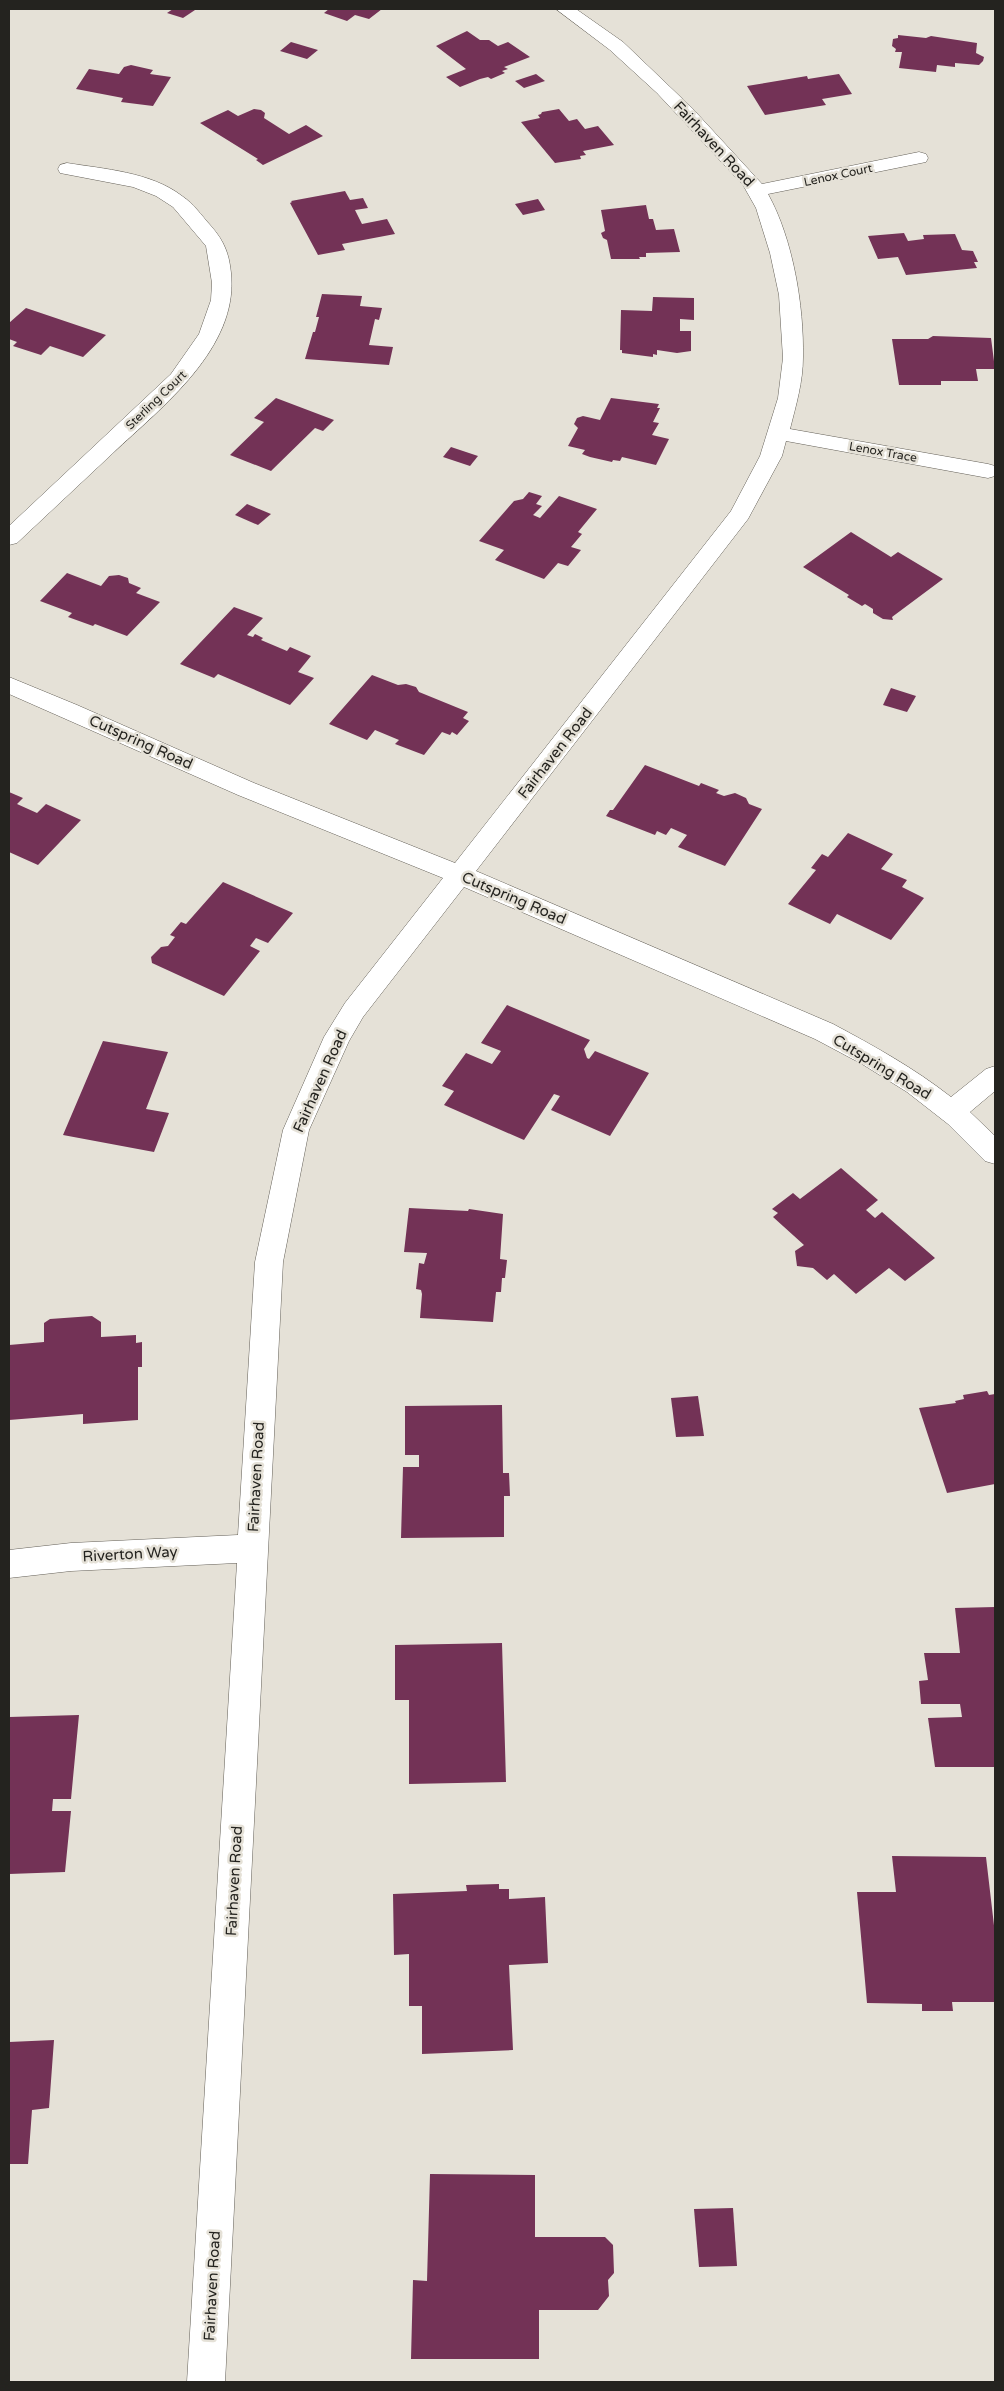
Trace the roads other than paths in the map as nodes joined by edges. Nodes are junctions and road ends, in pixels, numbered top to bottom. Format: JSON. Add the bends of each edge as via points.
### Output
{"nodes":[{"id":1,"x":565,"y":9,"type":"edge"},
{"id":2,"x":920,"y":158,"type":"dead end"},
{"id":3,"x":67,"y":168,"type":"dead end"},
{"id":4,"x":757,"y":191,"type":"junction"},
{"id":5,"x":778,"y":434,"type":"junction"},
{"id":6,"x":988,"y":471,"type":"dead end"},
{"id":7,"x":9,"y":538,"type":"edge"},
{"id":8,"x":9,"y":685,"type":"edge"},
{"id":9,"x":459,"y":875,"type":"junction"},
{"id":10,"x":995,"y":1076,"type":"edge"},
{"id":11,"x":952,"y":1111,"type":"junction"},
{"id":12,"x":995,"y":1153,"type":"edge"},
{"id":13,"x":252,"y":1548,"type":"junction"},
{"id":14,"x":9,"y":1564,"type":"edge"},
{"id":15,"x":206,"y":2382,"type":"edge"}],
"edges":[{"from":1,"to":4,"type":"street","name":"Fairhaven Road","via":[[619,48],[670,96]]},
{"from":2,"to":4,"type":"street","name":"Lenox Court"},
{"from":3,"to":7,"type":"street","name":"Sterling Court","via":[[127,180],[164,193],[190,212],[216,245],[222,298],[208,337],[188,369]]},
{"from":4,"to":5,"type":"street","name":"Fairhaven Road","via":[[766,208],[780,253],[789,296],[793,358],[788,398]]},
{"from":5,"to":6,"type":"street","name":"Lenox Trace"},
{"from":5,"to":9,"type":"street","name":"Fairhaven Road","via":[[771,456],[740,514]]},
{"from":8,"to":9,"type":"street","name":"Cutspring Road","via":[[249,790]]},
{"from":9,"to":11,"type":"street","name":"Cutspring Road","via":[[725,986],[852,1047]]},
{"from":9,"to":13,"type":"street","name":"Fairhaven Road","via":[[354,1010],[337,1037],[296,1130],[269,1262]]},
{"from":10,"to":11,"type":"street"},
{"from":11,"to":12,"type":"street","name":"Cutspring Road"},
{"from":13,"to":14,"type":"street","name":"Riverton Way","via":[[71,1557]]},
{"from":13,"to":15,"type":"street","name":"Fairhaven Road"}]}
